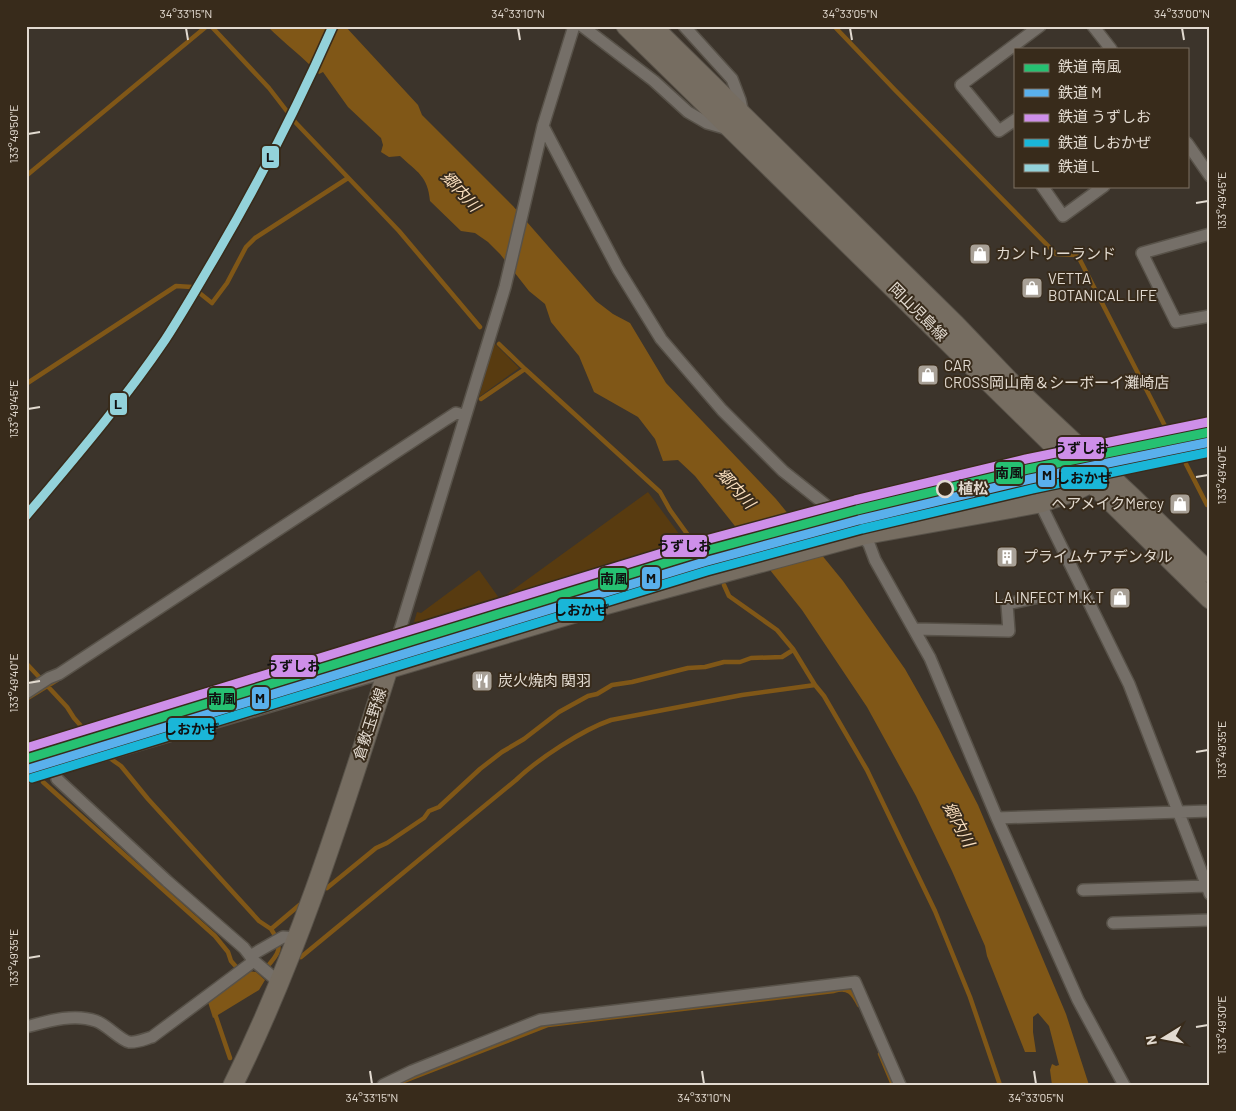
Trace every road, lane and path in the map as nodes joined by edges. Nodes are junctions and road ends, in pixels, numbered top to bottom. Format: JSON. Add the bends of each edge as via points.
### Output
{"nodes":[{"id":1,"x":574,"y":26,"type":"edge"},
{"id":2,"x":582,"y":26,"type":"edge"},
{"id":3,"x":626,"y":26,"type":"edge"},
{"id":4,"x":652,"y":26,"type":"edge"},
{"id":5,"x":684,"y":26,"type":"edge"},
{"id":6,"x":1040,"y":26,"type":"edge"},
{"id":7,"x":1093,"y":26,"type":"edge"},
{"id":8,"x":1110,"y":48,"type":"edge"},
{"id":9,"x":1014,"y":121,"type":"edge"},
{"id":10,"x":738,"y":124,"type":"junction"},
{"id":11,"x":542,"y":126,"type":"junction"},
{"id":12,"x":1188,"y":143,"type":"edge"},
{"id":13,"x":1210,"y":176,"type":"edge"},
{"id":14,"x":1043,"y":188,"type":"edge"},
{"id":15,"x":1101,"y":188,"type":"edge"},
{"id":16,"x":808,"y":192,"type":"junction"},
{"id":17,"x":1210,"y":234,"type":"edge"},
{"id":18,"x":1210,"y":316,"type":"edge"},
{"id":19,"x":464,"y":415,"type":"junction"},
{"id":20,"x":1210,"y":450,"type":"edge"},
{"id":21,"x":1108,"y":474,"type":"junction"},
{"id":22,"x":1090,"y":483,"type":"junction"},
{"id":23,"x":1040,"y":503,"type":"junction"},
{"id":24,"x":857,"y":537,"type":"junction"},
{"id":25,"x":1210,"y":573,"type":"edge"},
{"id":26,"x":1039,"y":597,"type":"dead end"},
{"id":27,"x":1210,"y":599,"type":"edge"},
{"id":28,"x":914,"y":629,"type":"junction"},
{"id":29,"x":388,"y":669,"type":"junction"},
{"id":30,"x":26,"y":693,"type":"edge"},
{"id":31,"x":54,"y":766,"type":"junction"},
{"id":32,"x":26,"y":775,"type":"edge"},
{"id":33,"x":1176,"y":811,"type":"junction"},
{"id":34,"x":1210,"y":811,"type":"edge"},
{"id":35,"x":997,"y":818,"type":"junction"},
{"id":36,"x":1083,"y":890,"type":"dead end"},
{"id":37,"x":1208,"y":890,"type":"edge"},
{"id":38,"x":1210,"y":920,"type":"edge"},
{"id":39,"x":1113,"y":923,"type":"dead end"},
{"id":40,"x":284,"y":939,"type":"junction"},
{"id":41,"x":254,"y":961,"type":"junction"},
{"id":42,"x":273,"y":983,"type":"junction"},
{"id":43,"x":26,"y":1027,"type":"edge"},
{"id":44,"x":234,"y":1084,"type":"edge"},
{"id":45,"x":383,"y":1085,"type":"edge"},
{"id":46,"x":900,"y":1085,"type":"edge"},
{"id":47,"x":1124,"y":1085,"type":"edge"}],
"edges":[{"from":1,"to":11,"type":"street"},
{"from":2,"to":10,"type":"street","via":[[654,81],[688,112],[707,123]]},
{"from":3,"to":10,"type":"main road","name":"岡山児島線"},
{"from":4,"to":10,"type":"main road","name":"岡山児島線"},
{"from":5,"to":10,"type":"street","via":[[732,79],[740,100]]},
{"from":6,"to":9,"type":"street","via":[[961,84],[999,131]]},
{"from":7,"to":8,"type":"street"},
{"from":10,"to":16,"type":"main road","name":"岡山児島線"},
{"from":11,"to":19,"type":"street","via":[[504,287]]},
{"from":11,"to":24,"type":"street","via":[[618,269],[662,340],[722,410],[783,471]]},
{"from":12,"to":13,"type":"street"},
{"from":14,"to":15,"type":"street","via":[[1063,216]]},
{"from":16,"to":21,"type":"main road","name":"岡山児島線","via":[[956,325],[1022,394]]},
{"from":16,"to":22,"type":"main road","name":"岡山児島線"},
{"from":17,"to":18,"type":"street","via":[[1142,253],[1176,322]]},
{"from":19,"to":29,"type":"street"},
{"from":19,"to":30,"type":"street","via":[[456,413]]},
{"from":20,"to":21,"type":"street","via":[[1134,464]]},
{"from":21,"to":22,"type":"main road","name":"倉敷玉野線"},
{"from":21,"to":25,"type":"main road","name":"岡山児島線"},
{"from":22,"to":23,"type":"main road","name":"倉敷玉野線"},
{"from":22,"to":27,"type":"main road","name":"岡山児島線"},
{"from":23,"to":24,"type":"main road","name":"倉敷玉野線"},
{"from":23,"to":33,"type":"street","via":[[1129,684]]},
{"from":24,"to":28,"type":"street","via":[[869,544]]},
{"from":24,"to":29,"type":"main road","name":"倉敷玉野線","via":[[582,611]]},
{"from":26,"to":28,"type":"street","via":[[1007,604],[1009,631]]},
{"from":28,"to":35,"type":"street","via":[[930,658]]},
{"from":29,"to":31,"type":"street"},
{"from":29,"to":40,"type":"main road","name":"倉敷玉野線","via":[[334,838]]},
{"from":31,"to":32,"type":"street"},
{"from":31,"to":41,"type":"street","via":[[57,779],[244,948]]},
{"from":33,"to":34,"type":"street"},
{"from":33,"to":35,"type":"street"},
{"from":33,"to":37,"type":"street"},
{"from":35,"to":47,"type":"street","via":[[1078,1000]]},
{"from":36,"to":37,"type":"street"},
{"from":38,"to":39,"type":"street"},
{"from":40,"to":41,"type":"street"},
{"from":40,"to":42,"type":"main road","name":"倉敷玉野線"},
{"from":41,"to":42,"type":"street"},
{"from":41,"to":43,"type":"street","via":[[152,1037],[128,1042],[97,1021],[78,1017]]},
{"from":42,"to":44,"type":"main road","name":"倉敷玉野線"},
{"from":45,"to":46,"type":"street","via":[[540,1020],[855,982]]}]}
